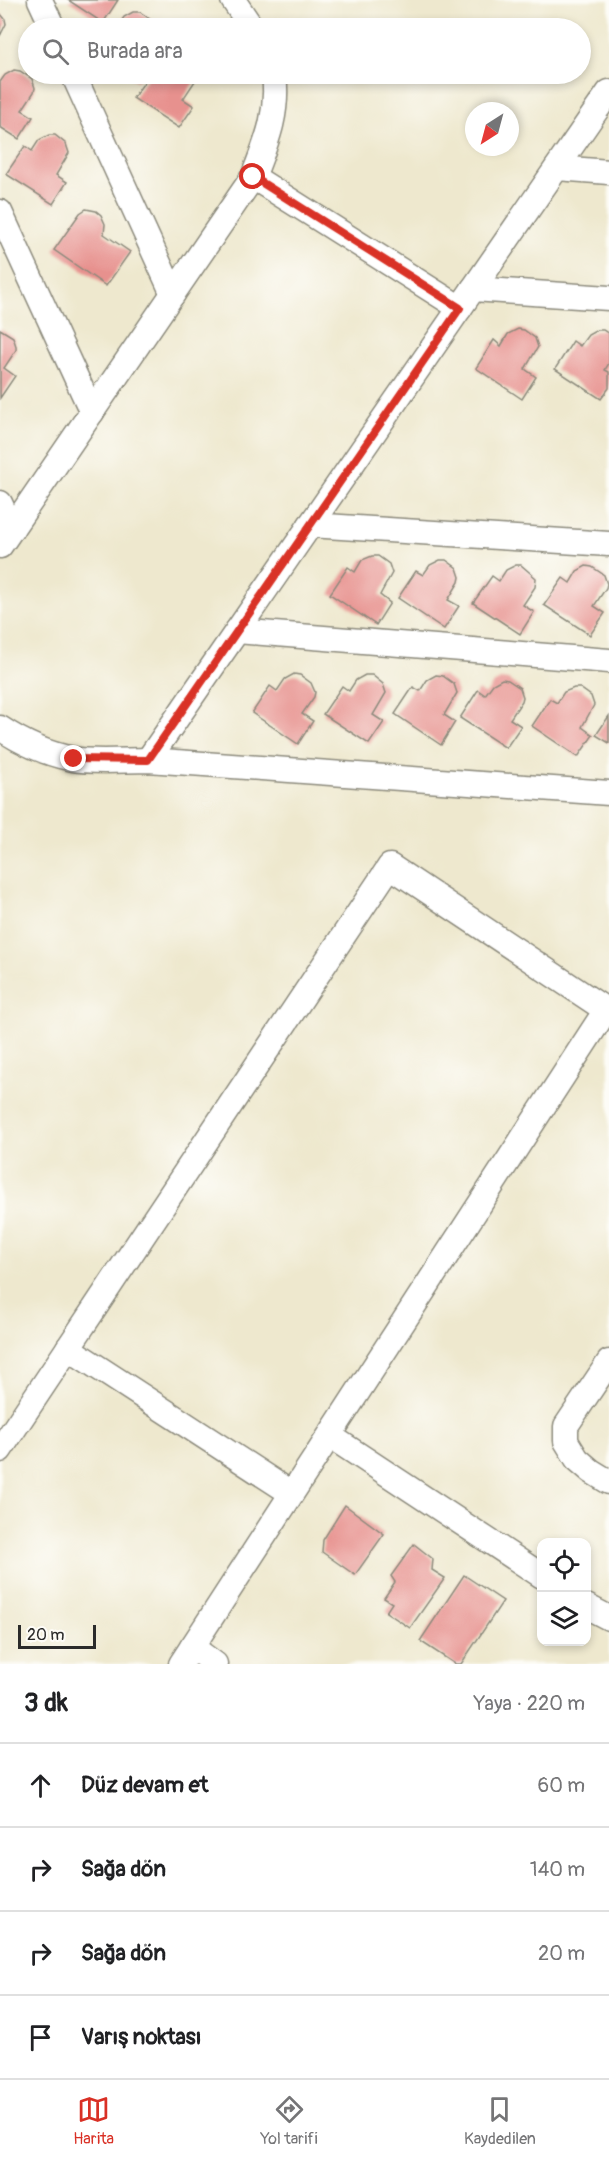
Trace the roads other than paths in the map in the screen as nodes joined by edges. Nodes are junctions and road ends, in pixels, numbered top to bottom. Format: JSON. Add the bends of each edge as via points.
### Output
{"nodes":[{"id":1,"x":40,"y":0,"type":"edge"},
{"id":2,"x":233,"y":0,"type":"edge"},
{"id":3,"x":48,"y":18,"type":"edge"},
{"id":4,"x":245,"y":18,"type":"edge"},
{"id":5,"x":78,"y":84,"type":"edge"},
{"id":6,"x":275,"y":84,"type":"edge"},
{"id":7,"x":609,"y":92,"type":"edge"},
{"id":8,"x":557,"y":168,"type":"junction"},
{"id":9,"x":609,"y":172,"type":"edge"},
{"id":10,"x":253,"y":177,"type":"junction"},
{"id":11,"x":0,"y":212,"type":"edge"},
{"id":12,"x":173,"y":294,"type":"junction"},
{"id":13,"x":609,"y":298,"type":"edge"},
{"id":14,"x":466,"y":299,"type":"junction"},
{"id":15,"x":92,"y":412,"type":"junction"},
{"id":16,"x":0,"y":503,"type":"edge"},
{"id":17,"x":310,"y":525,"type":"junction"},
{"id":18,"x":6,"y":537,"type":"edge"},
{"id":19,"x":609,"y":544,"type":"edge"},
{"id":20,"x":237,"y":631,"type":"junction"},
{"id":21,"x":609,"y":661,"type":"edge"},
{"id":22,"x":0,"y":728,"type":"edge"},
{"id":23,"x":148,"y":760,"type":"junction"},
{"id":24,"x":609,"y":793,"type":"edge"},
{"id":25,"x":68,"y":1348,"type":"junction"},
{"id":26,"x":609,"y":1362,"type":"edge"},
{"id":27,"x":330,"y":1436,"type":"junction"},
{"id":28,"x":0,"y":1449,"type":"edge"},
{"id":29,"x":609,"y":1482,"type":"edge"},
{"id":30,"x":291,"y":1493,"type":"junction"},
{"id":31,"x":537,"y":1573,"type":"edge"},
{"id":32,"x":591,"y":1609,"type":"edge"},
{"id":33,"x":609,"y":1618,"type":"edge"},
{"id":34,"x":186,"y":1656,"type":"edge"},
{"id":35,"x":215,"y":1664,"type":"edge"}],
"edges":[{"from":1,"to":3,"type":"street"},
{"from":2,"to":4,"type":"street"},
{"from":5,"to":12,"type":"street"},
{"from":6,"to":10,"type":"street","via":[[273,122]]},
{"from":7,"to":8,"type":"street"},
{"from":8,"to":9,"type":"street"},
{"from":8,"to":14,"type":"street"},
{"from":10,"to":12,"type":"street"},
{"from":10,"to":14,"type":"street"},
{"from":11,"to":15,"type":"street"},
{"from":12,"to":15,"type":"street"},
{"from":13,"to":14,"type":"street"},
{"from":14,"to":17,"type":"street"},
{"from":15,"to":18,"type":"street"},
{"from":16,"to":18,"type":"street"},
{"from":17,"to":19,"type":"street"},
{"from":17,"to":20,"type":"street"},
{"from":20,"to":21,"type":"street"},
{"from":20,"to":23,"type":"street"},
{"from":22,"to":23,"type":"street","via":[[14,738],[74,759]]},
{"from":23,"to":24,"type":"street"},
{"from":25,"to":27,"type":"street","via":[[390,866],[606,1010]]},
{"from":25,"to":28,"type":"street"},
{"from":25,"to":30,"type":"street"},
{"from":26,"to":29,"type":"street","via":[[566,1426],[566,1441],[577,1459]]},
{"from":27,"to":30,"type":"street"},
{"from":27,"to":31,"type":"street"},
{"from":30,"to":34,"type":"street"},
{"from":32,"to":33,"type":"street"},
{"from":34,"to":35,"type":"street"}]}
